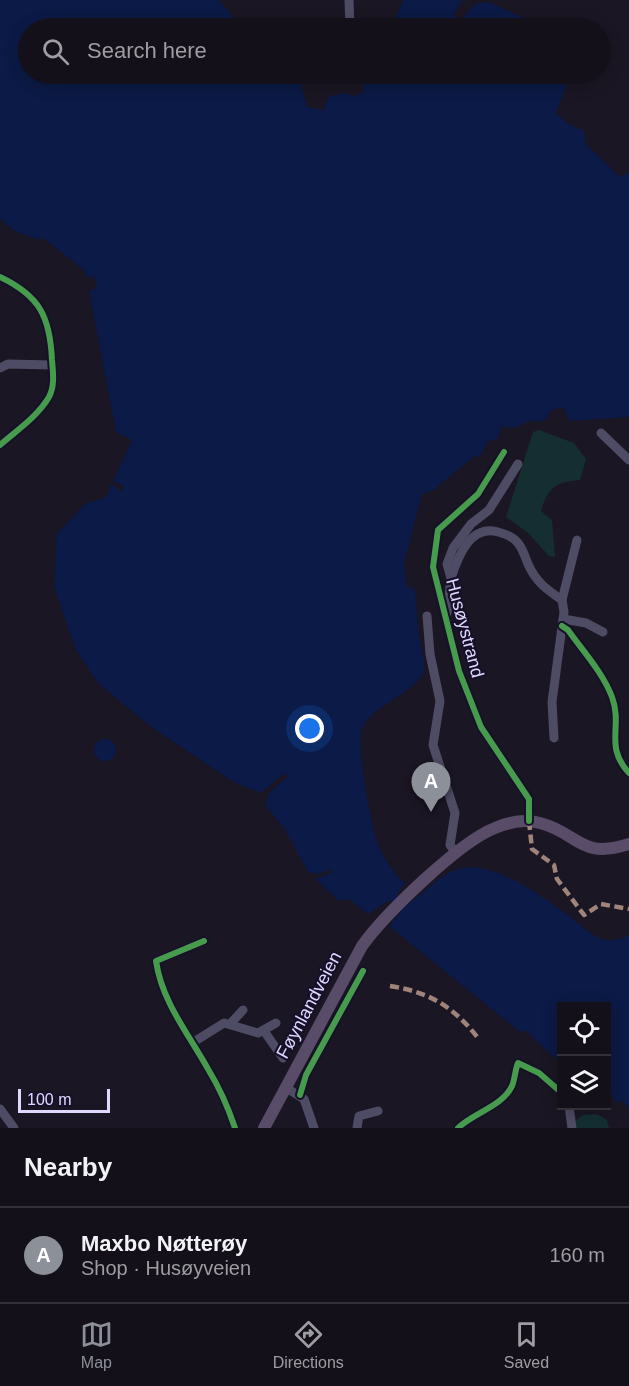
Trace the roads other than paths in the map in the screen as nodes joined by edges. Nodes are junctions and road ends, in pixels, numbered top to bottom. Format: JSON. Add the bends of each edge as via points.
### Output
{"nodes":[{"id":1,"x":349,"y":0,"type":"edge"},
{"id":2,"x":350,"y":18,"type":"edge"},
{"id":3,"x":0,"y":277,"type":"edge"},
{"id":4,"x":53,"y":365,"type":"junction"},
{"id":5,"x":0,"y":368,"type":"edge"},
{"id":6,"x":601,"y":433,"type":"dead end"},
{"id":7,"x":0,"y":446,"type":"edge"},
{"id":8,"x":504,"y":452,"type":"dead end"},
{"id":9,"x":629,"y":460,"type":"edge"},
{"id":10,"x":518,"y":464,"type":"dead end"},
{"id":11,"x":577,"y":540,"type":"dead end"},
{"id":12,"x":451,"y":578,"type":"junction"},
{"id":13,"x":562,"y":600,"type":"junction"},
{"id":14,"x":446,"y":615,"type":"junction"},
{"id":15,"x":426,"y":616,"type":"dead end"},
{"id":16,"x":563,"y":622,"type":"junction"},
{"id":17,"x":603,"y":632,"type":"dead end"},
{"id":18,"x":554,"y":738,"type":"dead end"},
{"id":19,"x":629,"y":773,"type":"edge"},
{"id":20,"x":529,"y":821,"type":"junction"},
{"id":21,"x":629,"y":844,"type":"edge"},
{"id":22,"x":456,"y":853,"type":"junction"},
{"id":23,"x":204,"y":941,"type":"dead end"},
{"id":24,"x":363,"y":971,"type":"dead end"},
{"id":25,"x":243,"y":1010,"type":"dead end"},
{"id":26,"x":231,"y":1023,"type":"junction"},
{"id":27,"x":276,"y":1023,"type":"dead end"},
{"id":28,"x":264,"y":1031,"type":"junction"},
{"id":29,"x":192,"y":1043,"type":"junction"},
{"id":30,"x":283,"y":1058,"type":"dead end"},
{"id":31,"x":285,"y":1087,"type":"junction"},
{"id":32,"x":557,"y":1089,"type":"edge"},
{"id":33,"x":300,"y":1095,"type":"junction"},
{"id":34,"x":0,"y":1109,"type":"edge"},
{"id":35,"x":570,"y":1110,"type":"edge"},
{"id":36,"x":378,"y":1111,"type":"dead end"},
{"id":37,"x":14,"y":1128,"type":"edge"},
{"id":38,"x":235,"y":1128,"type":"edge"},
{"id":39,"x":264,"y":1128,"type":"edge"},
{"id":40,"x":314,"y":1128,"type":"edge"},
{"id":41,"x":357,"y":1128,"type":"edge"},
{"id":42,"x":458,"y":1128,"type":"edge"},
{"id":43,"x":572,"y":1128,"type":"edge"}],
"edges":[{"from":1,"to":2,"type":"street"},
{"from":3,"to":4,"type":"street","via":[[29,294],[44,313]]},
{"from":4,"to":5,"type":"street","via":[[8,364]]},
{"from":4,"to":7,"type":"street","via":[[52,392],[46,402]]},
{"from":6,"to":9,"type":"street"},
{"from":8,"to":14,"type":"street","name":"Husøystrand","via":[[478,494],[436,535],[433,567]]},
{"from":10,"to":12,"type":"street","name":"Husøystrand","via":[[489,510],[471,524],[453,548],[447,564]]},
{"from":11,"to":13,"type":"street"},
{"from":12,"to":13,"type":"street","via":[[472,538],[492,531],[518,543],[534,577]]},
{"from":12,"to":14,"type":"street","name":"Husøystrand"},
{"from":13,"to":16,"type":"street"},
{"from":14,"to":20,"type":"street","name":"Husøystrand","via":[[469,702],[529,799]]},
{"from":15,"to":22,"type":"street","via":[[440,701],[433,745],[452,798],[454,824],[450,845]]},
{"from":16,"to":17,"type":"street","via":[[586,623]]},
{"from":16,"to":18,"type":"street","via":[[552,702]]},
{"from":16,"to":19,"type":"street","via":[[610,694],[615,711],[617,758]]},
{"from":20,"to":21,"type":"main road","via":[[542,823],[595,849]]},
{"from":20,"to":22,"type":"main road","name":"Føynlandveien","via":[[495,828]]},
{"from":22,"to":31,"type":"main road","name":"Føynlandveien","via":[[370,934]]},
{"from":23,"to":29,"type":"street","via":[[156,961],[171,1008]]},
{"from":24,"to":33,"type":"street","via":[[306,1075]]},
{"from":25,"to":26,"type":"street"},
{"from":26,"to":28,"type":"street","via":[[248,1032]]},
{"from":26,"to":29,"type":"street","via":[[218,1026]]},
{"from":27,"to":28,"type":"street"},
{"from":28,"to":30,"type":"street"},
{"from":29,"to":38,"type":"street"},
{"from":31,"to":33,"type":"street"},
{"from":31,"to":39,"type":"main road","name":"Føynlandveien"},
{"from":32,"to":42,"type":"street","via":[[539,1072],[518,1063],[507,1094]]},
{"from":33,"to":40,"type":"street"},
{"from":34,"to":37,"type":"street"},
{"from":35,"to":43,"type":"street"},
{"from":36,"to":41,"type":"street","via":[[359,1116]]}]}
